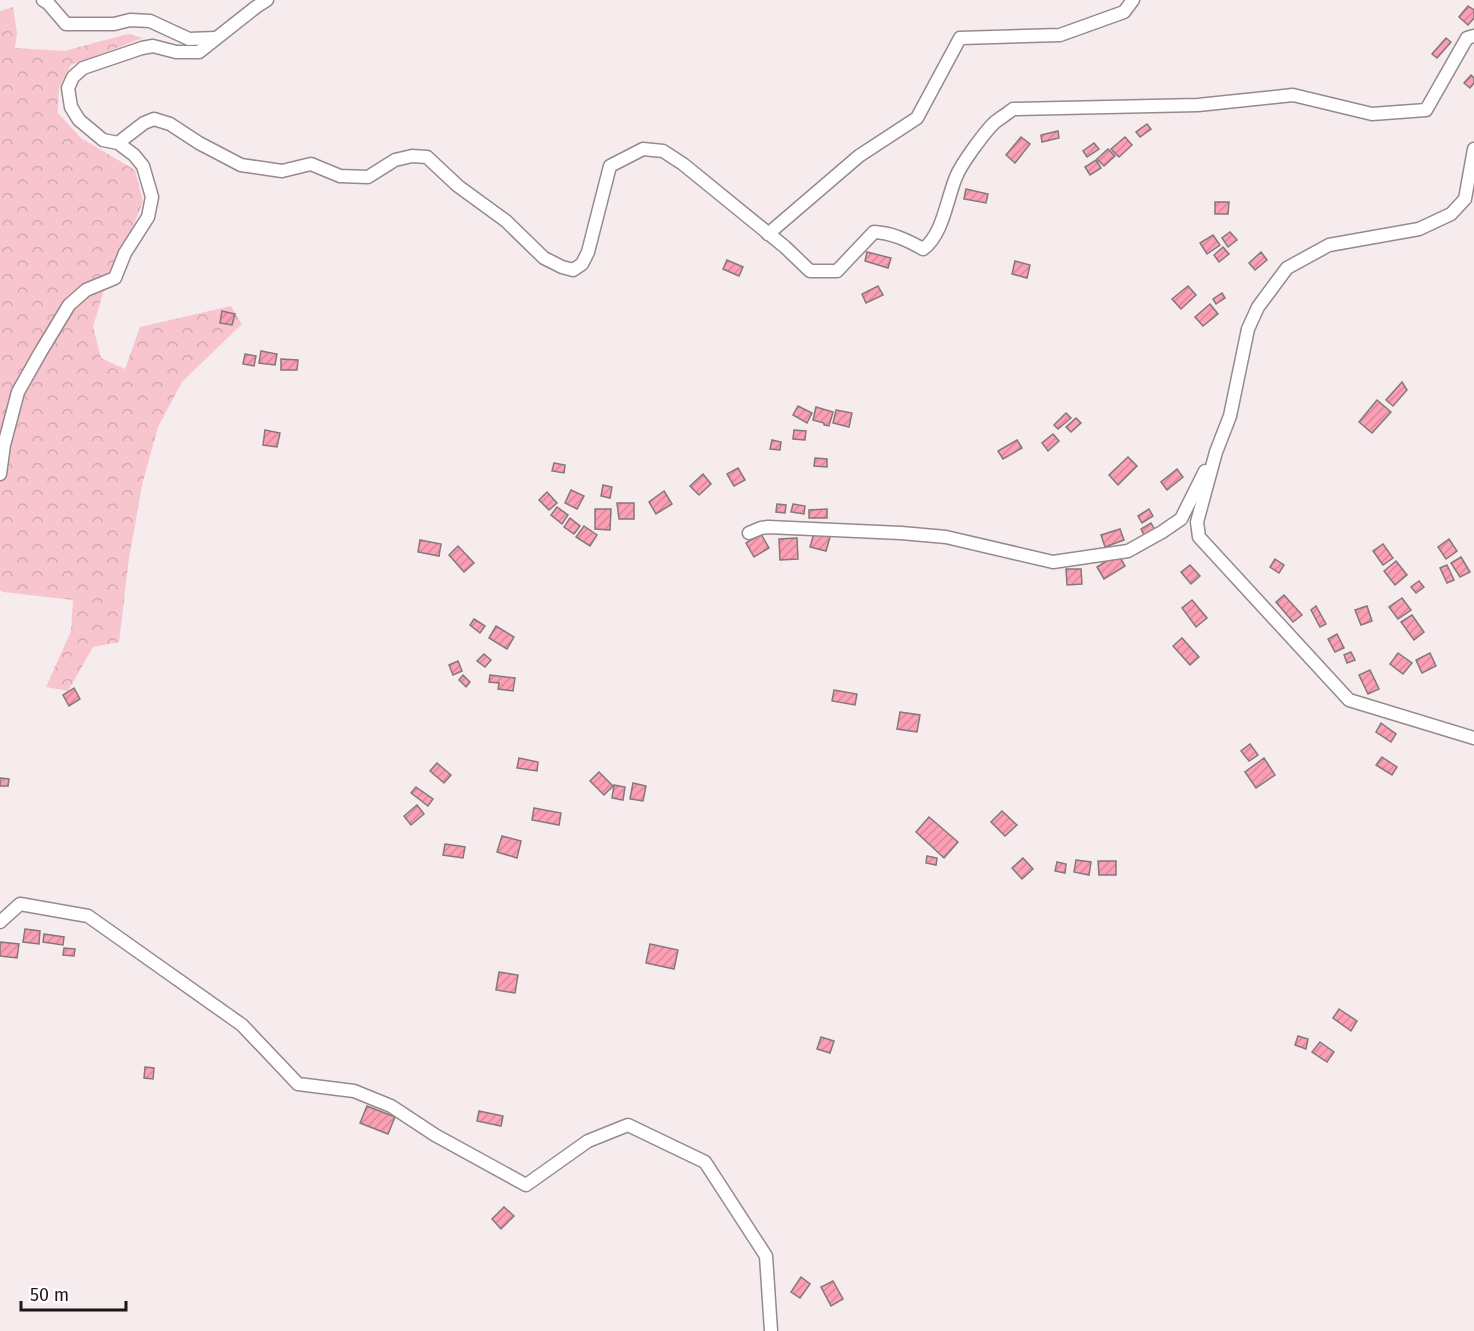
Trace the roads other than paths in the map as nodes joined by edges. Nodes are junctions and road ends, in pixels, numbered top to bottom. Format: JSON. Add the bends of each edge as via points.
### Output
{"nodes":[{"id":1,"x":43,"y":0,"type":"edge"},
{"id":2,"x":267,"y":0,"type":"edge"},
{"id":3,"x":1133,"y":0,"type":"edge"},
{"id":4,"x":1474,"y":36,"type":"edge"},
{"id":5,"x":216,"y":38,"type":"junction"},
{"id":6,"x":118,"y":143,"type":"junction"},
{"id":7,"x":1474,"y":149,"type":"edge"},
{"id":8,"x":1471,"y":182,"type":"edge"},
{"id":9,"x":768,"y":234,"type":"junction"},
{"id":10,"x":1216,"y":452,"type":"junction"},
{"id":11,"x":0,"y":474,"type":"edge"},
{"id":12,"x":748,"y":533,"type":"dead end"},
{"id":13,"x":1474,"y":738,"type":"edge"},
{"id":14,"x":0,"y":922,"type":"edge"},
{"id":15,"x":771,"y":1331,"type":"edge"}],
"edges":[{"from":1,"to":5,"type":"street","via":[[66,24],[150,21],[189,39]]},
{"from":2,"to":5,"type":"street"},
{"from":3,"to":9,"type":"street","via":[[1124,12],[1060,35],[960,38],[917,118],[859,156]]},
{"from":4,"to":9,"type":"street","via":[[1467,38],[1426,110],[1372,114],[1293,95],[1198,105],[1013,109],[993,124],[971,153],[956,177],[931,243],[923,249],[887,233],[874,232],[837,271],[810,271]]},
{"from":5,"to":6,"type":"street","via":[[199,52],[142,48],[83,68],[73,77],[68,88],[71,107],[79,120],[103,140]]},
{"from":6,"to":9,"type":"street","via":[[154,119],[170,124],[241,165],[282,171],[311,164],[340,176],[368,177],[395,160],[427,158],[506,221],[544,258],[573,270],[582,264],[588,252],[610,166],[643,149],[663,151]]},
{"from":6,"to":11,"type":"street","via":[[143,166],[152,197],[148,217],[125,253],[115,278],[86,290],[69,305],[40,353],[18,392]]},
{"from":7,"to":8,"type":"street"},
{"from":8,"to":10,"type":"street","via":[[1465,200],[1451,214],[1419,229],[1329,244],[1287,268],[1258,307],[1248,329],[1230,416]]},
{"from":10,"to":12,"type":"street","via":[[1181,519],[1128,550],[1053,562],[946,537],[768,527]]},
{"from":10,"to":13,"type":"street","via":[[1197,522],[1199,537],[1349,700]]},
{"from":14,"to":15,"type":"street","via":[[20,904],[88,916],[242,1025],[298,1084],[354,1091],[391,1106],[435,1136],[526,1185],[588,1141],[628,1125],[705,1162],[766,1256]]}]}
